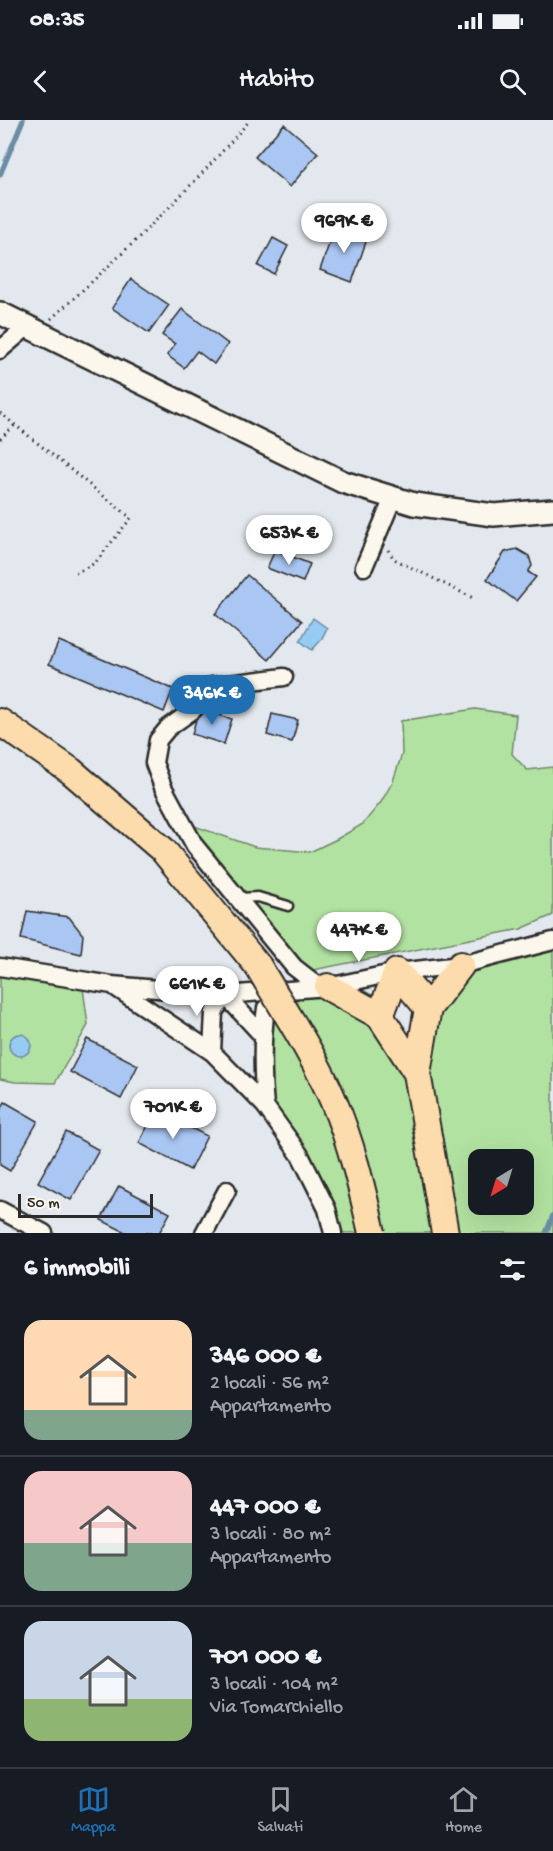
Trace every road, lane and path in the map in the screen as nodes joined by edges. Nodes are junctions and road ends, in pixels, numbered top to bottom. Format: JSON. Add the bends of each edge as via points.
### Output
{"nodes":[{"id":1,"x":250,"y":120,"type":"edge"},
{"id":2,"x":0,"y":313,"type":"edge"},
{"id":3,"x":32,"y":330,"type":"junction"},
{"id":4,"x":0,"y":350,"type":"edge"},
{"id":5,"x":0,"y":413,"type":"edge"},
{"id":6,"x":15,"y":425,"type":"junction"},
{"id":7,"x":0,"y":439,"type":"edge"},
{"id":8,"x":393,"y":498,"type":"junction"},
{"id":9,"x":553,"y":510,"type":"edge"},
{"id":10,"x":379,"y":532,"type":"junction"},
{"id":11,"x":364,"y":567,"type":"dead end"},
{"id":12,"x":74,"y":574,"type":"dead end"},
{"id":13,"x":474,"y":598,"type":"dead end"},
{"id":14,"x":284,"y":677,"type":"dead end"},
{"id":15,"x":0,"y":722,"type":"edge"},
{"id":16,"x":239,"y":898,"type":"junction"},
{"id":17,"x":288,"y":906,"type":"dead end"},
{"id":18,"x":553,"y":941,"type":"edge"},
{"id":19,"x":461,"y":965,"type":"junction"},
{"id":20,"x":0,"y":967,"type":"edge"},
{"id":21,"x":397,"y":972,"type":"junction"},
{"id":22,"x":112,"y":985,"type":"junction"},
{"id":23,"x":324,"y":987,"type":"junction"},
{"id":24,"x":297,"y":990,"type":"junction"},
{"id":25,"x":225,"y":995,"type":"junction"},
{"id":26,"x":428,"y":1008,"type":"junction"},
{"id":27,"x":380,"y":1016,"type":"junction"},
{"id":28,"x":262,"y":1035,"type":"junction"},
{"id":29,"x":212,"y":1052,"type":"junction"},
{"id":30,"x":417,"y":1073,"type":"junction"},
{"id":31,"x":265,"y":1106,"type":"junction"},
{"id":32,"x":227,"y":1190,"type":"dead end"},
{"id":33,"x":0,"y":1210,"type":"edge"},
{"id":34,"x":44,"y":1233,"type":"edge"},
{"id":35,"x":204,"y":1233,"type":"edge"},
{"id":36,"x":333,"y":1233,"type":"edge"},
{"id":37,"x":372,"y":1233,"type":"edge"},
{"id":38,"x":445,"y":1233,"type":"edge"}],
"edges":[{"from":1,"to":3,"type":"path","via":[[91,283]]},
{"from":2,"to":3,"type":"street"},
{"from":3,"to":4,"type":"street"},
{"from":3,"to":8,"type":"street","via":[[343,482]]},
{"from":5,"to":6,"type":"path"},
{"from":6,"to":7,"type":"path"},
{"from":6,"to":12,"type":"path","via":[[131,518],[95,563]]},
{"from":8,"to":9,"type":"street","via":[[494,514]]},
{"from":8,"to":10,"type":"street"},
{"from":10,"to":11,"type":"street"},
{"from":10,"to":13,"type":"path","via":[[394,559]]},
{"from":14,"to":16,"type":"street","via":[[212,686],[193,710],[158,740],[154,764],[163,787],[195,846]]},
{"from":15,"to":37,"type":"main road","bridge":true,"via":[[71,771],[163,850],[258,966],[333,1100],[360,1179]]},
{"from":16,"to":17,"type":"lane","via":[[258,897]]},
{"from":16,"to":23,"type":"street","via":[[294,967]]},
{"from":18,"to":19,"type":"street"},
{"from":19,"to":21,"type":"street"},
{"from":19,"to":26,"type":"main road"},
{"from":20,"to":22,"type":"street"},
{"from":21,"to":23,"type":"street"},
{"from":21,"to":26,"type":"main road"},
{"from":21,"to":27,"type":"main road"},
{"from":22,"to":25,"type":"street"},
{"from":22,"to":29,"type":"street"},
{"from":23,"to":24,"type":"street"},
{"from":23,"to":27,"type":"main road"},
{"from":24,"to":25,"type":"street"},
{"from":24,"to":28,"type":"street","via":[[266,1008]]},
{"from":25,"to":28,"type":"street"},
{"from":25,"to":29,"type":"street","via":[[214,1012]]},
{"from":26,"to":30,"type":"main road"},
{"from":27,"to":30,"type":"main road"},
{"from":28,"to":31,"type":"street"},
{"from":29,"to":31,"type":"street"},
{"from":30,"to":38,"type":"main road"},
{"from":31,"to":36,"type":"street","via":[[300,1155],[327,1209]]},
{"from":32,"to":35,"type":"street"},
{"from":33,"to":34,"type":"street"}]}
